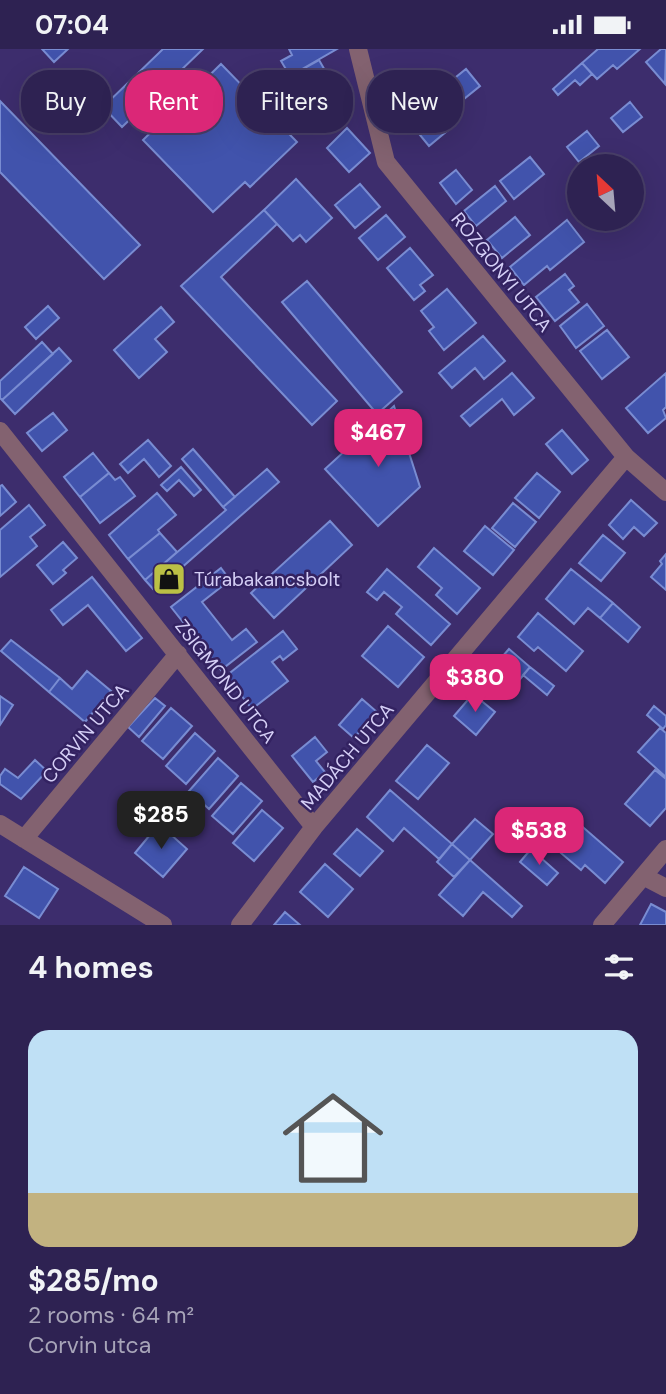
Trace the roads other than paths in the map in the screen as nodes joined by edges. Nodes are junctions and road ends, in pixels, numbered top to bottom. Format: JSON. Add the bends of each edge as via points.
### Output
{"nodes":[{"id":1,"x":358,"y":49,"type":"edge"},
{"id":2,"x":0,"y":431,"type":"edge"},
{"id":3,"x":626,"y":457,"type":"junction"},
{"id":4,"x":666,"y":492,"type":"edge"},
{"id":5,"x":178,"y":654,"type":"junction"},
{"id":6,"x":0,"y":824,"type":"edge"},
{"id":7,"x":314,"y":827,"type":"junction"},
{"id":8,"x":24,"y":839,"type":"junction"},
{"id":9,"x":666,"y":849,"type":"edge"},
{"id":10,"x":643,"y":876,"type":"junction"},
{"id":11,"x":666,"y":888,"type":"edge"},
{"id":12,"x":163,"y":925,"type":"edge"},
{"id":13,"x":240,"y":925,"type":"edge"},
{"id":14,"x":602,"y":925,"type":"edge"}],
"edges":[{"from":1,"to":3,"type":"street","name":"ROZGONYI UTCA","via":[[386,162]]},
{"from":2,"to":5,"type":"street","name":"ZSIGMOND UTCA"},
{"from":3,"to":4,"type":"street","name":"ROZGONYI UTCA"},
{"from":3,"to":7,"type":"street","name":"MADÁCH UTCA"},
{"from":5,"to":7,"type":"street","name":"ZSIGMOND UTCA"},
{"from":5,"to":8,"type":"street","name":"CORVIN UTCA"},
{"from":6,"to":8,"type":"street"},
{"from":7,"to":13,"type":"street","name":"MADÁCH UTCA"},
{"from":8,"to":12,"type":"street"},
{"from":9,"to":10,"type":"street"},
{"from":10,"to":11,"type":"street"},
{"from":10,"to":14,"type":"street"}]}
